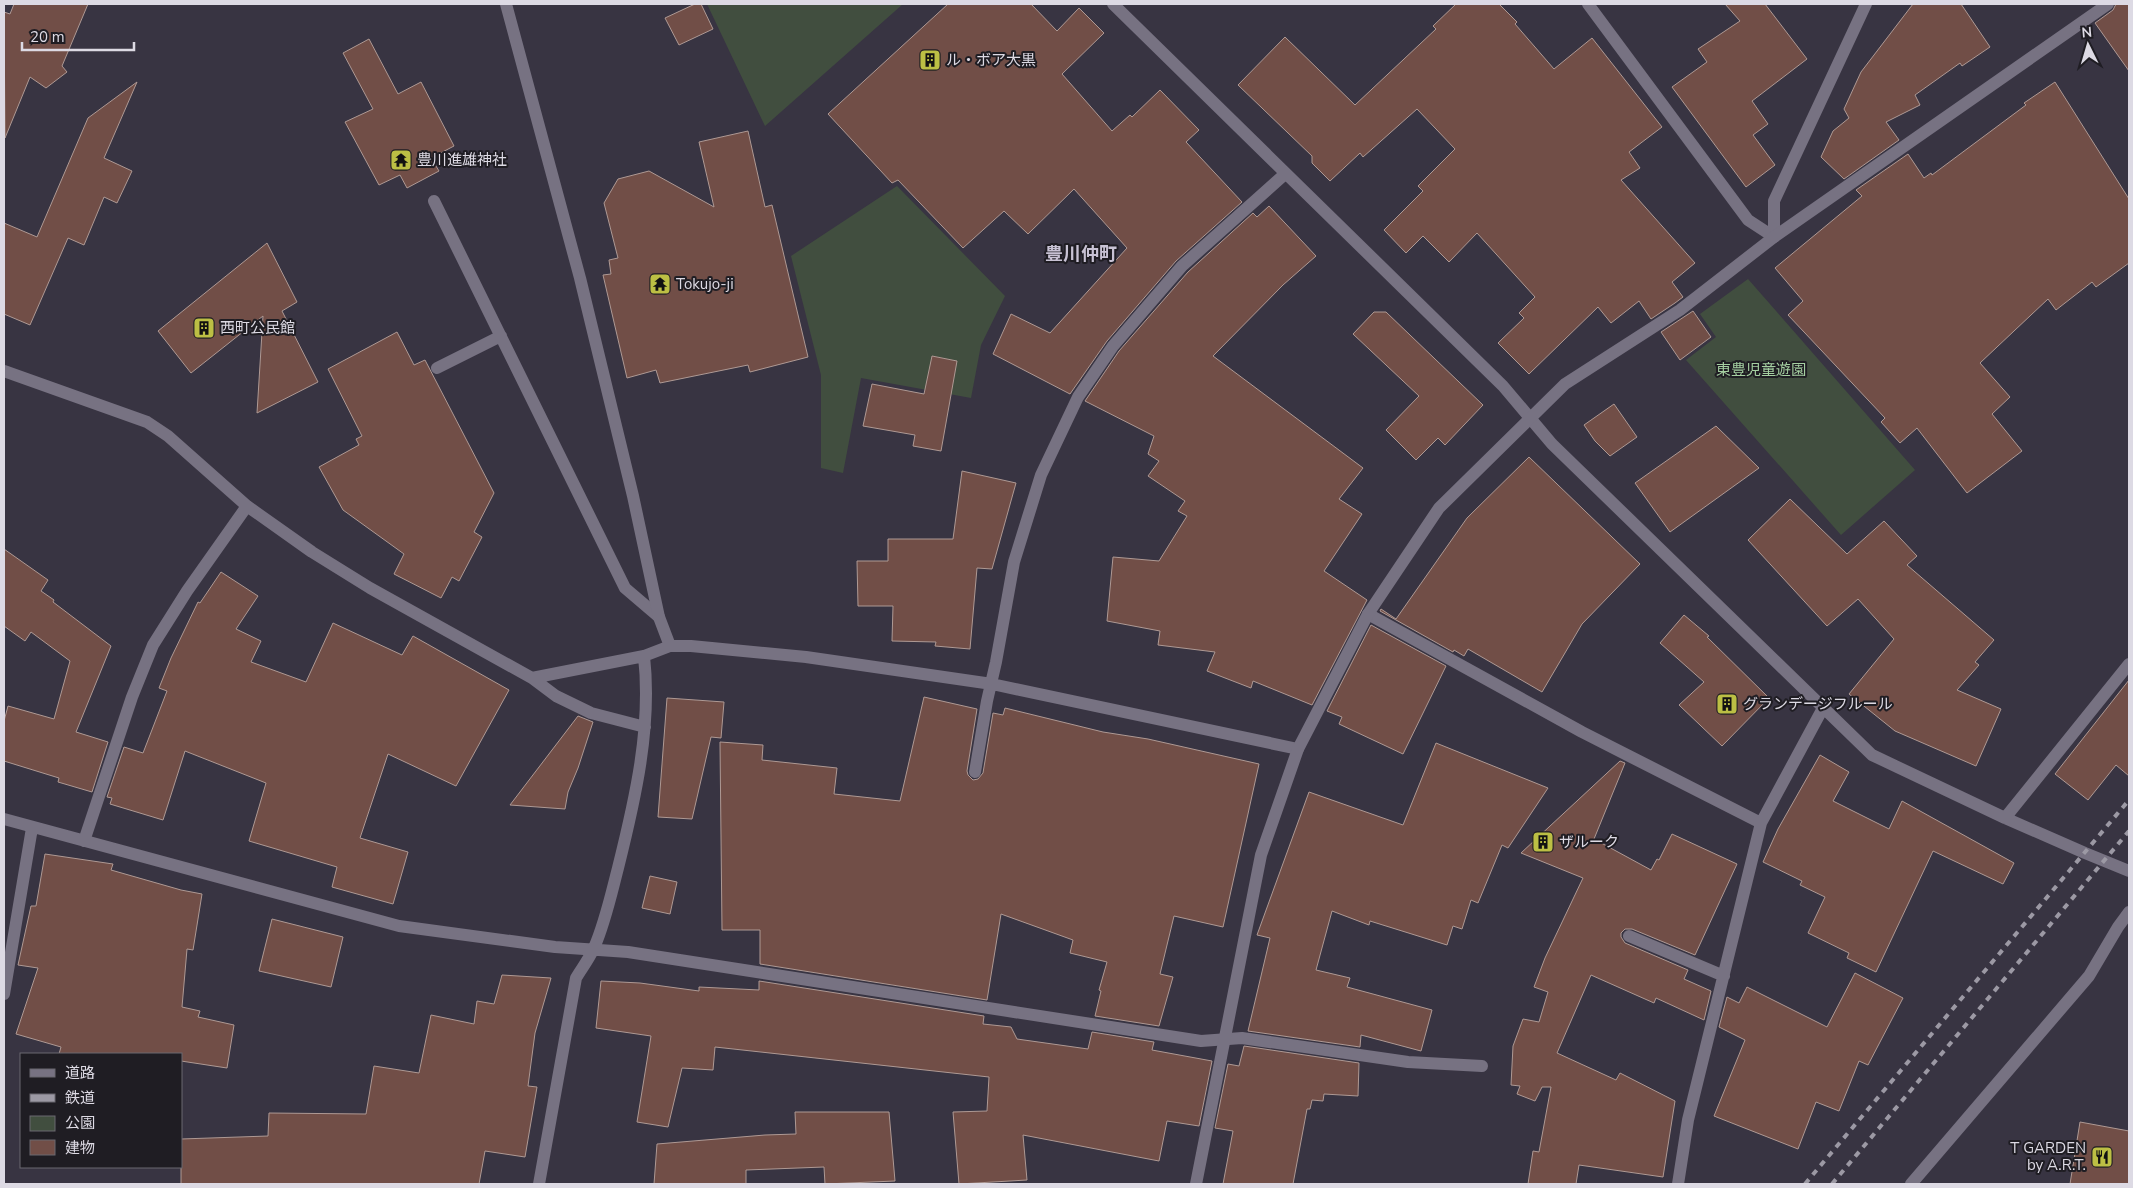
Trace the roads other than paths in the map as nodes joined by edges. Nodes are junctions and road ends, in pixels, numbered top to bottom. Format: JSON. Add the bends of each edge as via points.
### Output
{"nodes":[{"id":1,"x":506,"y":4,"type":"edge"},
{"id":2,"x":1113,"y":4,"type":"edge"},
{"id":3,"x":1588,"y":4,"type":"edge"},
{"id":4,"x":1866,"y":4,"type":"edge"},
{"id":5,"x":2108,"y":4,"type":"edge"},
{"id":6,"x":1284,"y":174,"type":"junction"},
{"id":7,"x":434,"y":201,"type":"dead end"},
{"id":8,"x":1774,"y":237,"type":"junction"},
{"id":9,"x":501,"y":336,"type":"junction"},
{"id":10,"x":437,"y":368,"type":"dead end"},
{"id":11,"x":4,"y":372,"type":"edge"},
{"id":12,"x":1530,"y":418,"type":"junction"},
{"id":13,"x":247,"y":506,"type":"junction"},
{"id":14,"x":1368,"y":614,"type":"junction"},
{"id":15,"x":659,"y":617,"type":"junction"},
{"id":16,"x":670,"y":646,"type":"junction"},
{"id":17,"x":644,"y":656,"type":"junction"},
{"id":18,"x":2129,"y":664,"type":"edge"},
{"id":19,"x":532,"y":678,"type":"junction"},
{"id":20,"x":992,"y":684,"type":"junction"},
{"id":21,"x":1823,"y":708,"type":"junction"},
{"id":22,"x":645,"y":727,"type":"junction"},
{"id":23,"x":1298,"y":749,"type":"junction"},
{"id":24,"x":976,"y":772,"type":"dead end"},
{"id":25,"x":2006,"y":818,"type":"junction"},
{"id":26,"x":4,"y":819,"type":"edge"},
{"id":27,"x":1761,"y":823,"type":"junction"},
{"id":28,"x":32,"y":828,"type":"junction"},
{"id":29,"x":84,"y":841,"type":"junction"},
{"id":30,"x":2129,"y":871,"type":"edge"},
{"id":31,"x":2129,"y":912,"type":"edge"},
{"id":32,"x":1628,"y":936,"type":"dead end"},
{"id":33,"x":593,"y":950,"type":"junction"},
{"id":34,"x":1724,"y":976,"type":"junction"},
{"id":35,"x":4,"y":994,"type":"edge"},
{"id":36,"x":1223,"y":1040,"type":"junction"},
{"id":37,"x":1482,"y":1066,"type":"dead end"},
{"id":38,"x":539,"y":1184,"type":"edge"},
{"id":39,"x":1196,"y":1184,"type":"edge"},
{"id":40,"x":1678,"y":1184,"type":"edge"},
{"id":41,"x":1911,"y":1184,"type":"edge"}],
"edges":[{"from":1,"to":15,"type":"street","via":[[580,278]]},
{"from":2,"to":6,"type":"street"},
{"from":3,"to":8,"type":"street","via":[[1748,220]]},
{"from":4,"to":8,"type":"street","via":[[1774,201]]},
{"from":5,"to":8,"type":"street"},
{"from":6,"to":12,"type":"street","via":[[1503,386]]},
{"from":6,"to":20,"type":"street","via":[[1182,266],[1113,346],[1078,397],[1041,474],[1014,562]]},
{"from":7,"to":9,"type":"street"},
{"from":8,"to":12,"type":"street","via":[[1680,310],[1565,384]]},
{"from":9,"to":10,"type":"street"},
{"from":9,"to":15,"type":"street","via":[[625,588]]},
{"from":11,"to":13,"type":"street","via":[[148,422]]},
{"from":12,"to":14,"type":"street","via":[[1439,508]]},
{"from":12,"to":21,"type":"street","via":[[1552,444]]},
{"from":13,"to":19,"type":"street","via":[[370,588]]},
{"from":13,"to":29,"type":"street","via":[[153,645],[132,697]]},
{"from":14,"to":23,"type":"street"},
{"from":14,"to":27,"type":"street","via":[[1582,732]]},
{"from":15,"to":16,"type":"street"},
{"from":16,"to":17,"type":"street"},
{"from":16,"to":20,"type":"street","via":[[806,657]]},
{"from":17,"to":19,"type":"street"},
{"from":17,"to":22,"type":"street"},
{"from":18,"to":25,"type":"street"},
{"from":19,"to":22,"type":"street","via":[[556,696],[591,713]]},
{"from":20,"to":23,"type":"street"},
{"from":20,"to":24,"type":"street"},
{"from":21,"to":25,"type":"street","via":[[1872,754]]},
{"from":21,"to":27,"type":"street"},
{"from":22,"to":33,"type":"street","via":[[630,821],[604,923]]},
{"from":23,"to":36,"type":"street","via":[[1261,855]]},
{"from":25,"to":30,"type":"street"},
{"from":26,"to":28,"type":"street"},
{"from":27,"to":34,"type":"street"},
{"from":28,"to":29,"type":"street"},
{"from":28,"to":35,"type":"street"},
{"from":29,"to":33,"type":"street","via":[[399,926]]},
{"from":31,"to":41,"type":"street","via":[[2089,976]]},
{"from":32,"to":34,"type":"street"},
{"from":33,"to":36,"type":"street","via":[[628,952],[1201,1042]]},
{"from":33,"to":38,"type":"street","via":[[576,978]]},
{"from":34,"to":40,"type":"street","via":[[1688,1120]]},
{"from":36,"to":37,"type":"street","via":[[1242,1038],[1408,1062]]},
{"from":36,"to":39,"type":"street"}]}
